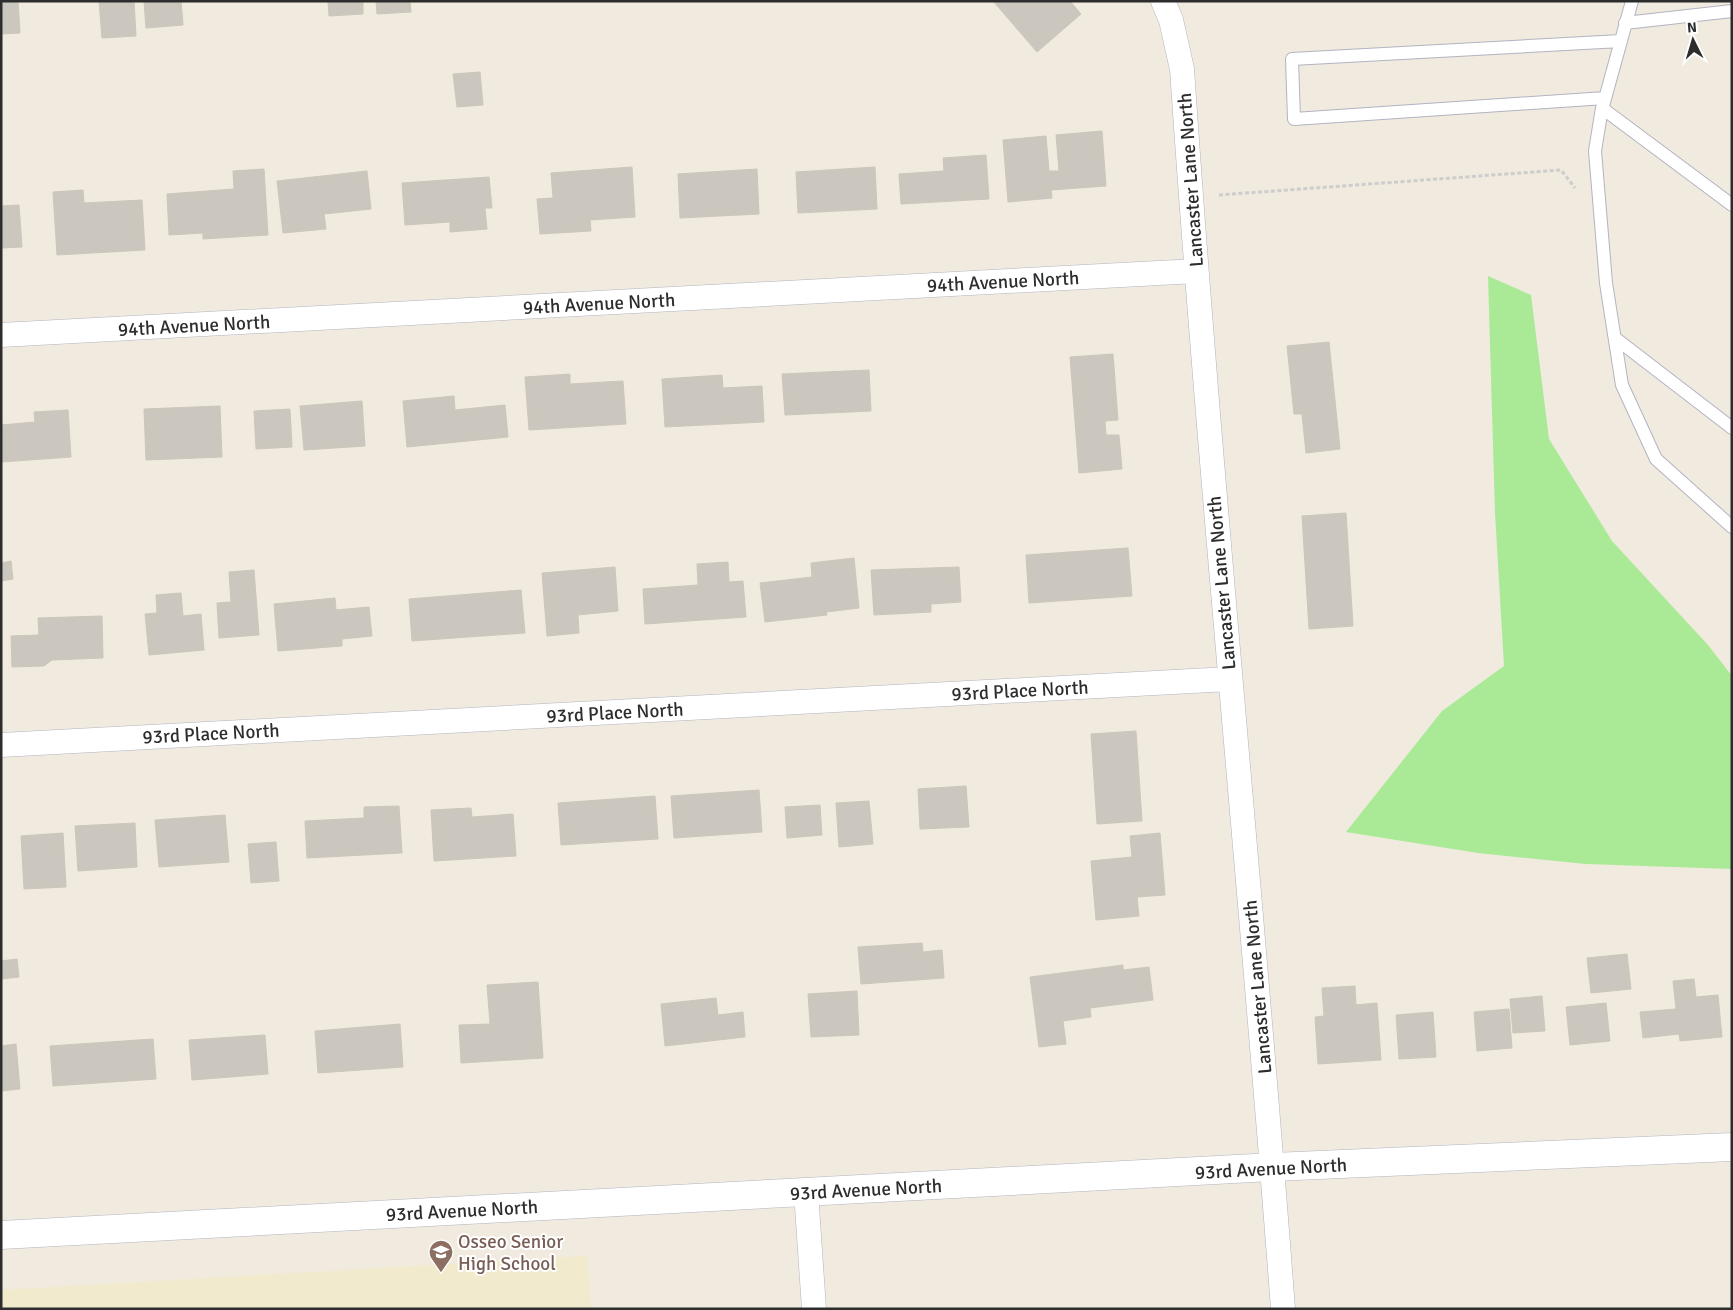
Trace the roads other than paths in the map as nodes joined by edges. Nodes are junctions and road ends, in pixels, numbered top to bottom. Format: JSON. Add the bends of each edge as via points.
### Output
{"nodes":[{"id":1,"x":1163,"y":1,"type":"edge"},
{"id":2,"x":1632,"y":1,"type":"edge"},
{"id":3,"x":1732,"y":11,"type":"edge"},
{"id":4,"x":1625,"y":22,"type":"junction"},
{"id":5,"x":1620,"y":41,"type":"junction"},
{"id":6,"x":1604,"y":103,"type":"junction"},
{"id":7,"x":1732,"y":206,"type":"edge"},
{"id":8,"x":1196,"y":271,"type":"junction"},
{"id":9,"x":1,"y":335,"type":"edge"},
{"id":10,"x":1615,"y":338,"type":"junction"},
{"id":11,"x":1732,"y":428,"type":"edge"},
{"id":12,"x":1732,"y":527,"type":"edge"},
{"id":13,"x":1229,"y":679,"type":"junction"},
{"id":14,"x":1,"y":745,"type":"edge"},
{"id":15,"x":1732,"y":1146,"type":"edge"},
{"id":16,"x":1273,"y":1168,"type":"junction"},
{"id":17,"x":806,"y":1192,"type":"junction"},
{"id":18,"x":1,"y":1235,"type":"edge"},
{"id":19,"x":814,"y":1309,"type":"edge"},
{"id":20,"x":1283,"y":1309,"type":"edge"}],
"edges":[{"from":1,"to":8,"type":"street","name":"Lancaster Lane North","via":[[1172,20],[1182,69]]},
{"from":2,"to":4,"type":"lane"},
{"from":3,"to":4,"type":"lane"},
{"from":4,"to":5,"type":"lane"},
{"from":5,"to":6,"type":"lane"},
{"from":5,"to":6,"type":"lane","via":[[1292,59],[1294,120]]},
{"from":6,"to":7,"type":"lane"},
{"from":6,"to":10,"type":"lane","via":[[1595,151],[1606,283]]},
{"from":8,"to":9,"type":"street","name":"94th Avenue North"},
{"from":8,"to":13,"type":"street","name":"Lancaster Lane North"},
{"from":10,"to":11,"type":"lane"},
{"from":10,"to":12,"type":"lane","via":[[1622,385],[1656,459]]},
{"from":13,"to":14,"type":"street","name":"93rd Place North"},
{"from":13,"to":16,"type":"street","name":"Lancaster Lane North"},
{"from":15,"to":16,"type":"street","name":"93rd Avenue North"},
{"from":16,"to":17,"type":"street","name":"93rd Avenue North"},
{"from":16,"to":20,"type":"street","name":"Lancaster Lane North"},
{"from":17,"to":18,"type":"street","name":"93rd Avenue North"},
{"from":17,"to":19,"type":"street"}]}
